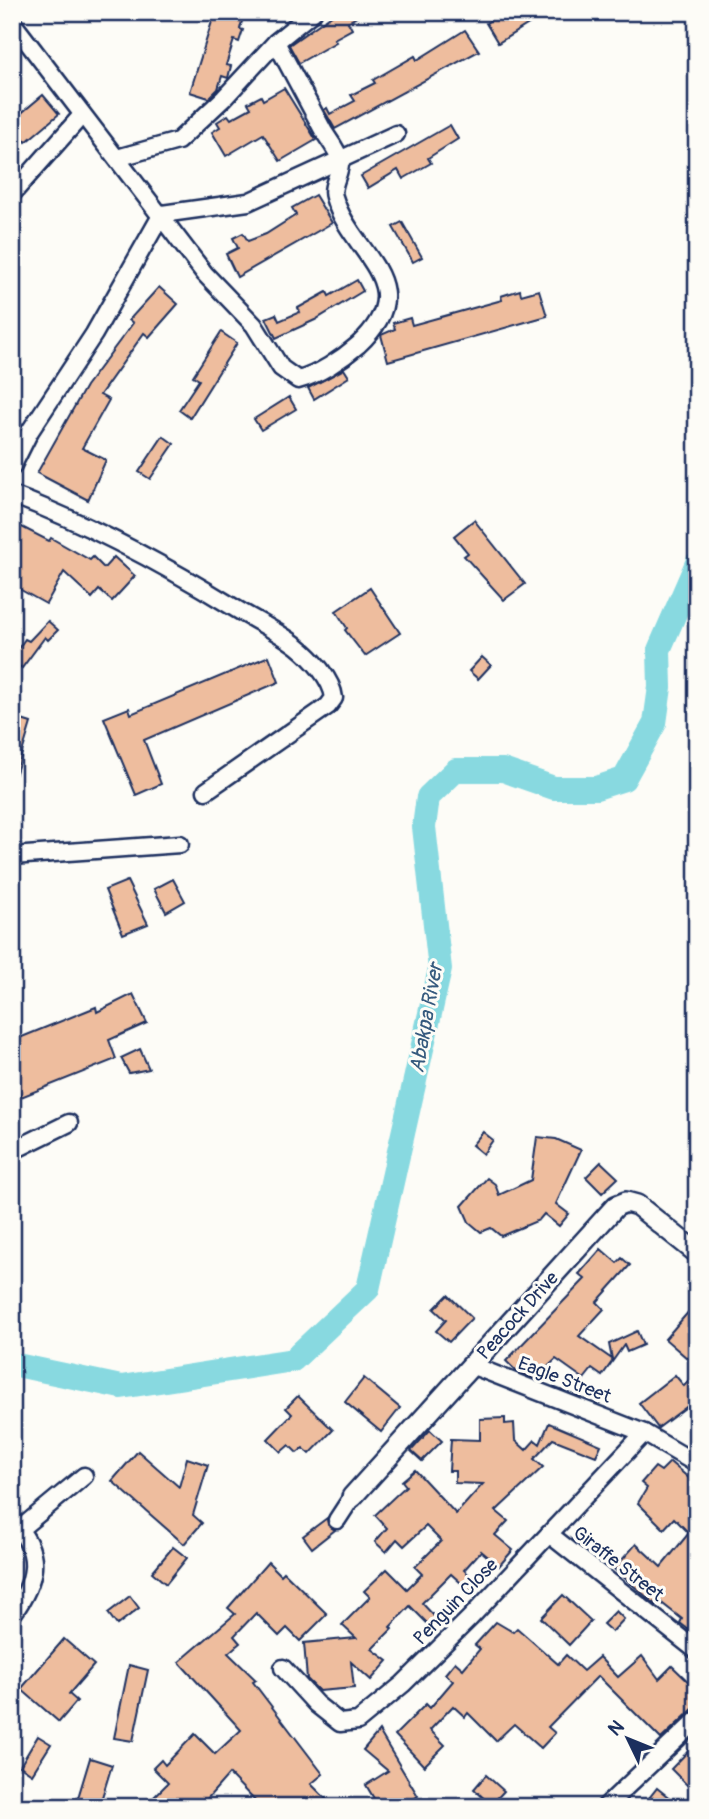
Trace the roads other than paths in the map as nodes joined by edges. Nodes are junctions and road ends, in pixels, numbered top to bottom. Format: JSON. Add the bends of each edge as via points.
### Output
{"nodes":[{"id":1,"x":313,"y":12,"type":"edge"},
{"id":2,"x":12,"y":22,"type":"edge"},
{"id":3,"x":276,"y":42,"type":"junction"},
{"id":4,"x":82,"y":115,"type":"junction"},
{"id":5,"x":396,"y":134,"type":"dead end"},
{"id":6,"x":117,"y":158,"type":"junction"},
{"id":7,"x":340,"y":160,"type":"junction"},
{"id":8,"x":12,"y":194,"type":"edge"},
{"id":9,"x":162,"y":214,"type":"junction"},
{"id":10,"x":12,"y":467,"type":"edge"},
{"id":11,"x":12,"y":495,"type":"edge"},
{"id":12,"x":206,"y":791,"type":"dead end"},
{"id":13,"x":180,"y":844,"type":"dead end"},
{"id":14,"x":12,"y":856,"type":"edge"},
{"id":15,"x":69,"y":1123,"type":"dead end"},
{"id":16,"x":12,"y":1151,"type":"edge"},
{"id":17,"x":697,"y":1253,"type":"edge"},
{"id":18,"x":471,"y":1365,"type":"junction"},
{"id":19,"x":644,"y":1433,"type":"junction"},
{"id":20,"x":697,"y":1464,"type":"edge"},
{"id":21,"x":84,"y":1476,"type":"dead end"},
{"id":22,"x":352,"y":1497,"type":"joint"},
{"id":23,"x":337,"y":1520,"type":"dead end"},
{"id":24,"x":16,"y":1525,"type":"edge"},
{"id":25,"x":549,"y":1534,"type":"junction"},
{"id":26,"x":12,"y":1615,"type":"edge"},
{"id":27,"x":697,"y":1651,"type":"edge"},
{"id":28,"x":283,"y":1668,"type":"dead end"},
{"id":29,"x":697,"y":1720,"type":"edge"},
{"id":30,"x":605,"y":1807,"type":"edge"}],
"edges":[{"from":1,"to":3,"type":"street"},
{"from":2,"to":4,"type":"street"},
{"from":3,"to":6,"type":"street","via":[[178,141]]},
{"from":3,"to":7,"type":"street"},
{"from":4,"to":6,"type":"street"},
{"from":4,"to":8,"type":"street"},
{"from":5,"to":7,"type":"street"},
{"from":6,"to":9,"type":"street"},
{"from":7,"to":9,"type":"street","via":[[248,202]]},
{"from":7,"to":9,"type":"street","via":[[333,195],[353,234],[381,272],[386,299],[384,312],[369,334],[309,377],[298,380],[281,368],[254,325],[205,274]]},
{"from":9,"to":10,"type":"street"},
{"from":11,"to":12,"type":"street","via":[[63,514],[187,579],[298,647],[318,667],[333,691],[328,706]]},
{"from":13,"to":14,"type":"street"},
{"from":15,"to":16,"type":"street"},
{"from":17,"to":18,"type":"street","name":"Peacock Drive","via":[[637,1205],[626,1202],[616,1206]]},
{"from":18,"to":19,"type":"street","name":"Eagle Street"},
{"from":18,"to":22,"type":"street","name":"Peacock Drive"},
{"from":19,"to":20,"type":"street","name":"Eagle Street"},
{"from":19,"to":25,"type":"street","name":"Penguin Close"},
{"from":21,"to":24,"type":"street"},
{"from":22,"to":23,"type":"street"},
{"from":24,"to":26,"type":"street","via":[[35,1567],[30,1591]]},
{"from":25,"to":27,"type":"street","name":"Giraffe Street"},
{"from":25,"to":28,"type":"street","name":"Penguin Close","via":[[432,1656],[353,1724],[340,1723],[330,1715]]},
{"from":29,"to":30,"type":"street"}]}
